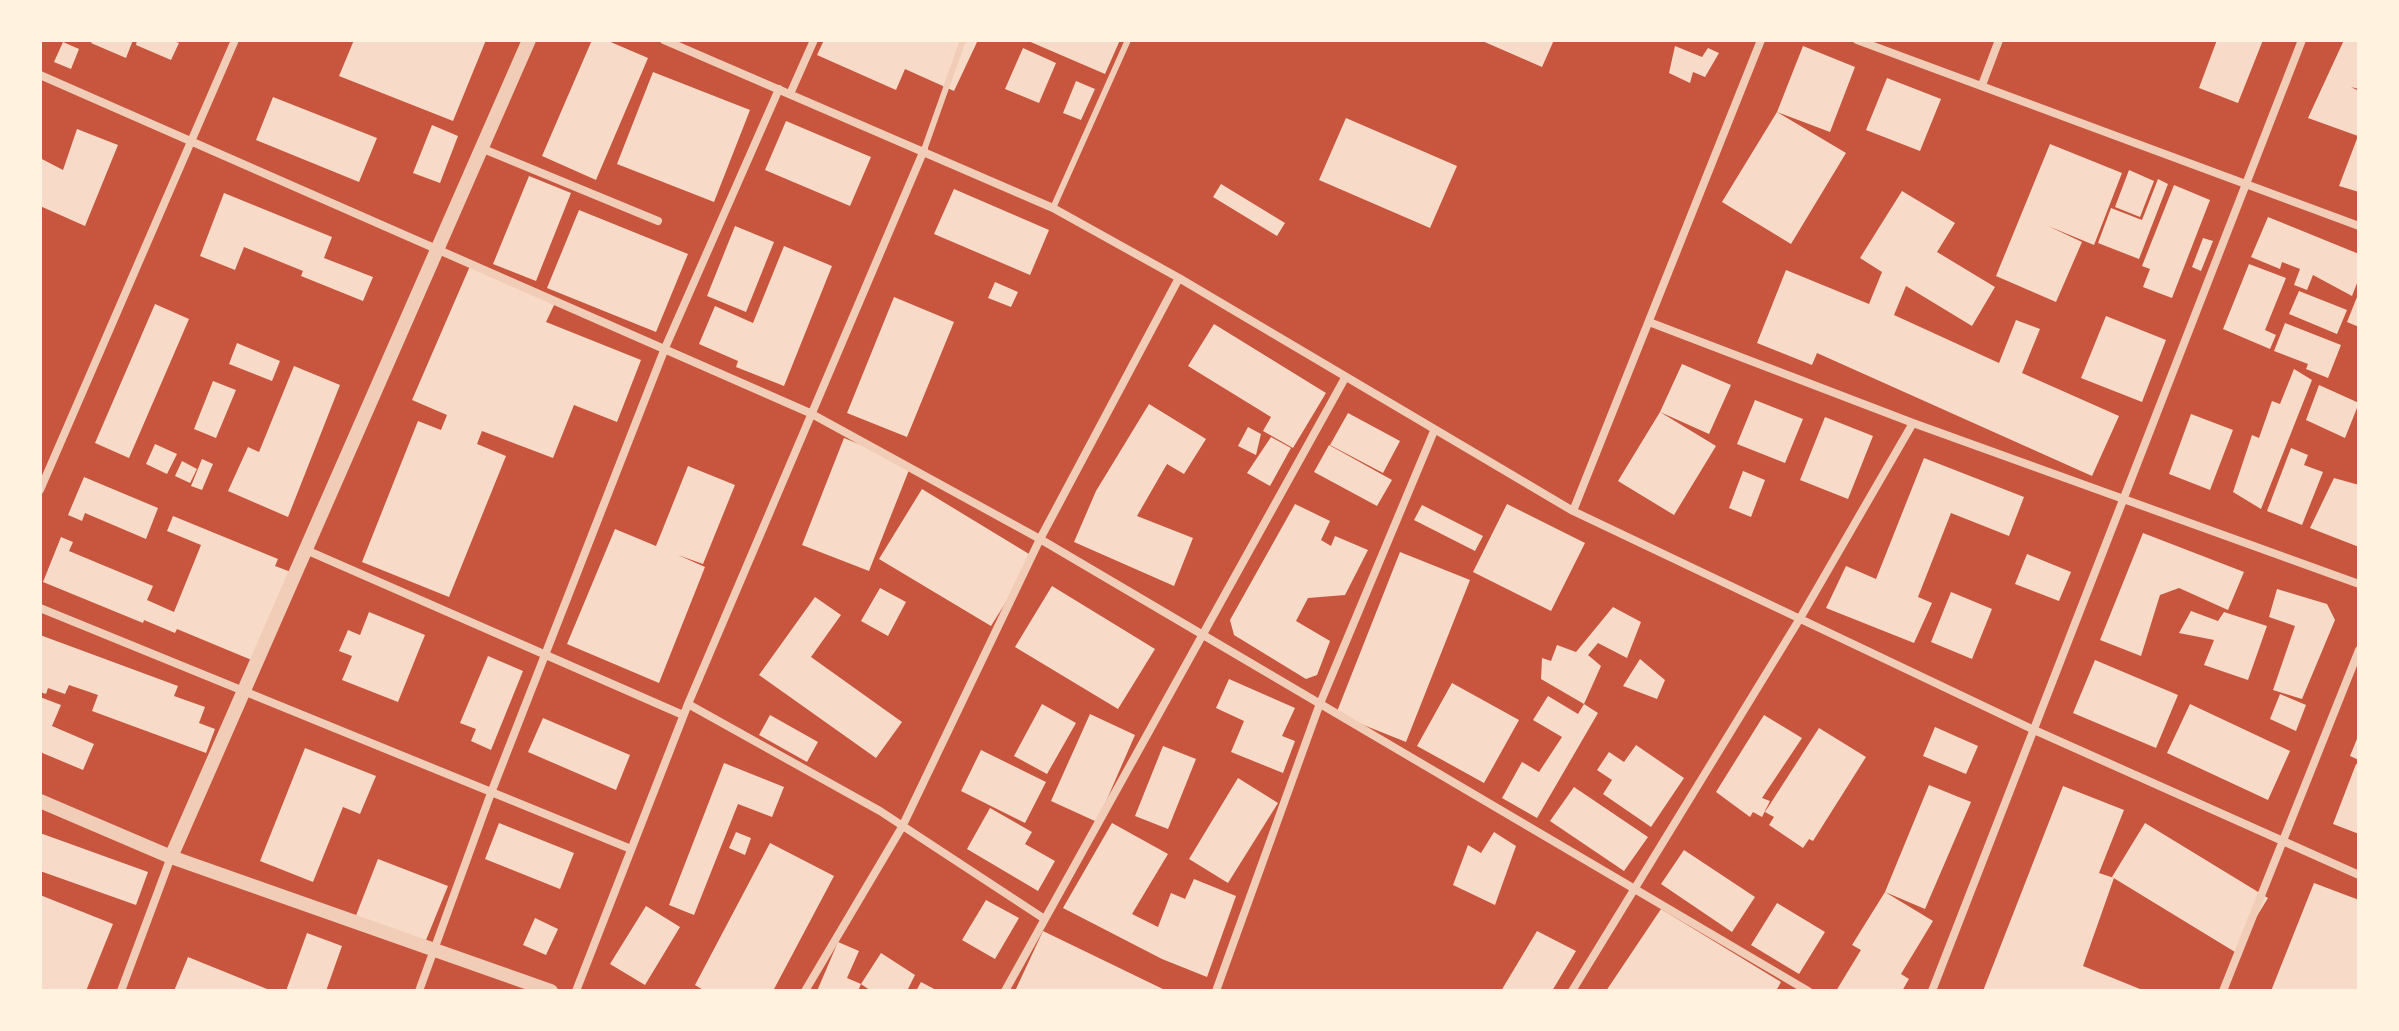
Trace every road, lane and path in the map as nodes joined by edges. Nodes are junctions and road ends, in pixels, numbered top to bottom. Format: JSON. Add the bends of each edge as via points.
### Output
{"nodes":[{"id":1,"x":235,"y":40,"type":"edge"},
{"id":2,"x":529,"y":40,"type":"edge"},
{"id":3,"x":664,"y":40,"type":"edge"},
{"id":4,"x":814,"y":40,"type":"edge"},
{"id":5,"x":963,"y":40,"type":"edge"},
{"id":6,"x":1128,"y":40,"type":"edge"},
{"id":7,"x":1761,"y":40,"type":"edge"},
{"id":8,"x":1857,"y":40,"type":"edge"},
{"id":9,"x":1999,"y":40,"type":"edge"},
{"id":10,"x":2302,"y":40,"type":"edge"},
{"id":11,"x":40,"y":75,"type":"edge"},
{"id":12,"x":1982,"y":85,"type":"junction"},
{"id":13,"x":779,"y":89,"type":"junction"},
{"id":14,"x":790,"y":94,"type":"junction"},
{"id":15,"x":190,"y":143,"type":"junction"},
{"id":16,"x":481,"y":148,"type":"junction"},
{"id":17,"x":924,"y":150,"type":"junction"},
{"id":18,"x":2246,"y":183,"type":"junction"},
{"id":19,"x":1053,"y":208,"type":"junction"},
{"id":20,"x":658,"y":221,"type":"dead end"},
{"id":21,"x":2359,"y":226,"type":"edge"},
{"id":22,"x":437,"y":250,"type":"junction"},
{"id":23,"x":1179,"y":278,"type":"junction"},
{"id":24,"x":1649,"y":322,"type":"junction"},
{"id":25,"x":665,"y":348,"type":"junction"},
{"id":26,"x":1345,"y":378,"type":"junction"},
{"id":27,"x":810,"y":413,"type":"junction"},
{"id":28,"x":1913,"y":423,"type":"junction"},
{"id":29,"x":1434,"y":431,"type":"junction"},
{"id":30,"x":40,"y":490,"type":"edge"},
{"id":31,"x":2125,"y":498,"type":"junction"},
{"id":32,"x":1573,"y":511,"type":"junction"},
{"id":33,"x":1040,"y":539,"type":"junction"},
{"id":34,"x":306,"y":550,"type":"junction"},
{"id":35,"x":2359,"y":584,"type":"edge"},
{"id":36,"x":40,"y":608,"type":"edge"},
{"id":37,"x":1799,"y":620,"type":"junction"},
{"id":38,"x":1201,"y":634,"type":"junction"},
{"id":39,"x":2359,"y":650,"type":"edge"},
{"id":40,"x":547,"y":654,"type":"junction"},
{"id":41,"x":244,"y":691,"type":"junction"},
{"id":42,"x":688,"y":704,"type":"junction"},
{"id":43,"x":1319,"y":706,"type":"junction"},
{"id":44,"x":683,"y":715,"type":"junction"},
{"id":45,"x":2032,"y":729,"type":"junction"},
{"id":46,"x":491,"y":793,"type":"junction"},
{"id":47,"x":40,"y":801,"type":"edge"},
{"id":48,"x":902,"y":827,"type":"junction"},
{"id":49,"x":2282,"y":839,"type":"junction"},
{"id":50,"x":631,"y":849,"type":"junction"},
{"id":51,"x":171,"y":857,"type":"junction"},
{"id":52,"x":2359,"y":875,"type":"edge"},
{"id":53,"x":1634,"y":886,"type":"junction"},
{"id":54,"x":1043,"y":918,"type":"junction"},
{"id":55,"x":434,"y":951,"type":"junction"},
{"id":56,"x":121,"y":991,"type":"edge"},
{"id":57,"x":419,"y":991,"type":"edge"},
{"id":58,"x":551,"y":991,"type":"edge"},
{"id":59,"x":576,"y":991,"type":"edge"},
{"id":60,"x":805,"y":991,"type":"edge"},
{"id":61,"x":1005,"y":991,"type":"edge"},
{"id":62,"x":1216,"y":991,"type":"edge"},
{"id":63,"x":1572,"y":991,"type":"edge"},
{"id":64,"x":1808,"y":991,"type":"edge"},
{"id":65,"x":1932,"y":991,"type":"edge"},
{"id":66,"x":2223,"y":991,"type":"edge"}],
"edges":[{"from":1,"to":15,"type":"street"},
{"from":2,"to":16,"type":"street"},
{"from":3,"to":13,"type":"street"},
{"from":4,"to":14,"type":"street"},
{"from":5,"to":17,"type":"lane"},
{"from":6,"to":19,"type":"lane"},
{"from":7,"to":24,"type":"street"},
{"from":8,"to":12,"type":"street"},
{"from":9,"to":12,"type":"street"},
{"from":10,"to":18,"type":"street"},
{"from":11,"to":15,"type":"street"},
{"from":12,"to":18,"type":"street"},
{"from":13,"to":14,"type":"street"},
{"from":13,"to":25,"type":"street"},
{"from":14,"to":17,"type":"street"},
{"from":15,"to":22,"type":"street"},
{"from":15,"to":30,"type":"street"},
{"from":16,"to":20,"type":"street"},
{"from":16,"to":22,"type":"street"},
{"from":17,"to":19,"type":"street"},
{"from":17,"to":27,"type":"street"},
{"from":18,"to":21,"type":"street"},
{"from":18,"to":31,"type":"street"},
{"from":19,"to":23,"type":"street"},
{"from":22,"to":25,"type":"street"},
{"from":22,"to":34,"type":"street"},
{"from":23,"to":26,"type":"street"},
{"from":23,"to":33,"type":"street"},
{"from":24,"to":28,"type":"street"},
{"from":24,"to":32,"type":"street"},
{"from":25,"to":27,"type":"street"},
{"from":25,"to":40,"type":"street"},
{"from":26,"to":29,"type":"street"},
{"from":26,"to":38,"type":"street"},
{"from":27,"to":33,"type":"street"},
{"from":27,"to":42,"type":"street"},
{"from":28,"to":31,"type":"street"},
{"from":28,"to":37,"type":"street"},
{"from":29,"to":32,"type":"street"},
{"from":29,"to":43,"type":"street"},
{"from":31,"to":35,"type":"street"},
{"from":31,"to":45,"type":"street"},
{"from":32,"to":37,"type":"street"},
{"from":33,"to":38,"type":"street"},
{"from":33,"to":48,"type":"street"},
{"from":34,"to":40,"type":"street"},
{"from":34,"to":41,"type":"street"},
{"from":36,"to":41,"type":"street"},
{"from":37,"to":45,"type":"street"},
{"from":37,"to":53,"type":"street"},
{"from":38,"to":43,"type":"street"},
{"from":38,"to":54,"type":"street"},
{"from":39,"to":49,"type":"street"},
{"from":40,"to":44,"type":"street"},
{"from":40,"to":46,"type":"street"},
{"from":41,"to":46,"type":"street"},
{"from":41,"to":51,"type":"street"},
{"from":42,"to":44,"type":"street"},
{"from":42,"to":48,"type":"street"},
{"from":43,"to":53,"type":"street"},
{"from":43,"to":62,"type":"street"},
{"from":44,"to":50,"type":"street"},
{"from":45,"to":49,"type":"street"},
{"from":45,"to":65,"type":"street"},
{"from":46,"to":50,"type":"street"},
{"from":46,"to":55,"type":"street"},
{"from":47,"to":51,"type":"street"},
{"from":48,"to":54,"type":"street"},
{"from":48,"to":60,"type":"street"},
{"from":49,"to":52,"type":"street"},
{"from":49,"to":66,"type":"street"},
{"from":50,"to":59,"type":"street"},
{"from":51,"to":55,"type":"street"},
{"from":51,"to":56,"type":"street"},
{"from":53,"to":63,"type":"street"},
{"from":53,"to":64,"type":"street"},
{"from":54,"to":61,"type":"street"},
{"from":55,"to":57,"type":"street"},
{"from":55,"to":58,"type":"street"}]}
